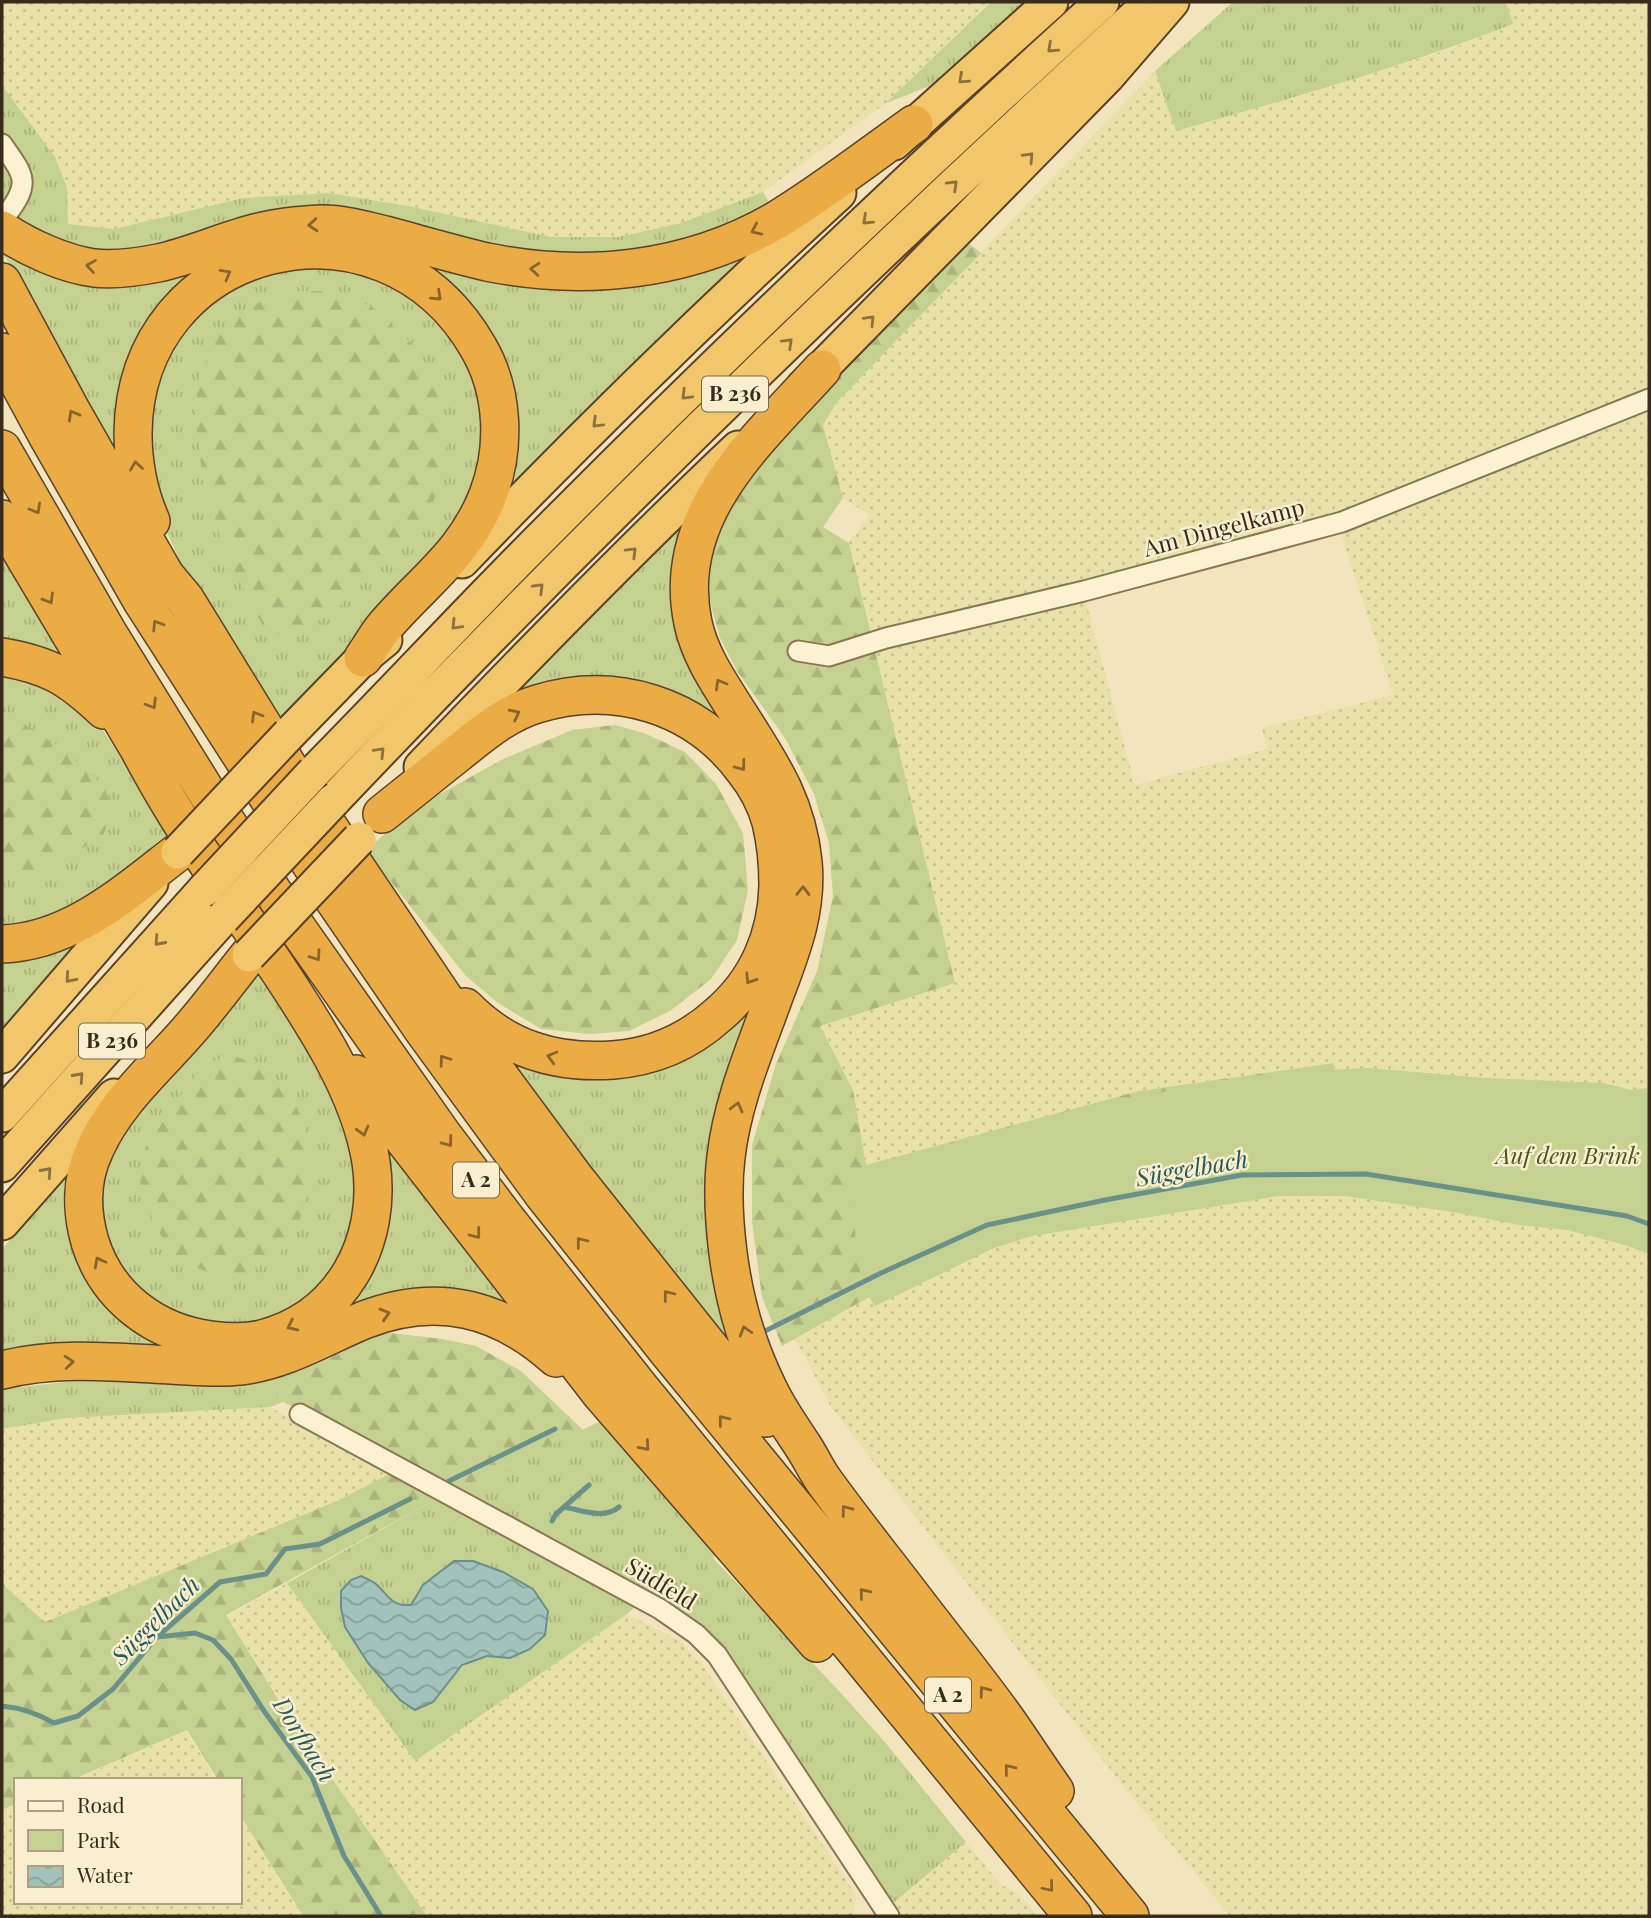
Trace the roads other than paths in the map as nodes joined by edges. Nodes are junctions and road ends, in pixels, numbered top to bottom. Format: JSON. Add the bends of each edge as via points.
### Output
{"nodes":[{"id":1,"x":1051,"y":2,"type":"edge"},
{"id":2,"x":1102,"y":2,"type":"edge"},
{"id":3,"x":1152,"y":2,"type":"edge"},
{"id":4,"x":1172,"y":2,"type":"edge"},
{"id":5,"x":914,"y":124,"type":"junction"},
{"id":6,"x":2,"y":144,"type":"edge"},
{"id":7,"x":5,"y":222,"type":"edge"},
{"id":8,"x":2,"y":282,"type":"edge"},
{"id":9,"x":2,"y":352,"type":"edge"},
{"id":10,"x":822,"y":369,"type":"junction"},
{"id":11,"x":1649,"y":399,"type":"edge"},
{"id":12,"x":2,"y":449,"type":"edge"},
{"id":13,"x":2,"y":519,"type":"edge"},
{"id":14,"x":185,"y":598,"type":"junction"},
{"id":15,"x":798,"y":651,"type":"dead end"},
{"id":16,"x":2,"y":657,"type":"edge"},
{"id":17,"x":363,"y":657,"type":"junction"},
{"id":18,"x":159,"y":788,"type":"junction"},
{"id":19,"x":370,"y":826,"type":"junction"},
{"id":20,"x":178,"y":852,"type":"junction"},
{"id":21,"x":401,"y":936,"type":"junction"},
{"id":22,"x":2,"y":944,"type":"edge"},
{"id":23,"x":249,"y":955,"type":"junction"},
{"id":24,"x":301,"y":1004,"type":"junction"},
{"id":25,"x":2,"y":1056,"type":"edge"},
{"id":26,"x":2,"y":1115,"type":"edge"},
{"id":27,"x":2,"y":1165,"type":"edge"},
{"id":28,"x":2,"y":1223,"type":"edge"},
{"id":29,"x":2,"y":1370,"type":"edge"},
{"id":30,"x":601,"y":1394,"type":"junction"},
{"id":31,"x":300,"y":1414,"type":"dead end"},
{"id":32,"x":822,"y":1478,"type":"junction"},
{"id":33,"x":1025,"y":1858,"type":"junction"},
{"id":34,"x":889,"y":1916,"type":"edge"},
{"id":35,"x":1073,"y":1916,"type":"edge"},
{"id":36,"x":1131,"y":1916,"type":"edge"}],
"edges":[{"from":1,"to":5,"type":"highway","one_way":true},
{"from":2,"to":26,"type":"highway","number":"B 236","one_way":true,"bridge":true,"via":[[721,360],[523,556],[204,890]]},
{"from":27,"to":3,"type":"highway","number":"B 236","one_way":true,"bridge":true,"via":[[223,918],[527,600],[709,418],[1003,137]]},
{"from":10,"to":4,"type":"highway","one_way":true,"via":[[1108,76]]},
{"from":5,"to":7,"type":"highway","one_way":true,"via":[[773,222],[695,255],[624,270],[532,269],[325,224],[259,232],[158,263],[93,268],[34,249]]},
{"from":5,"to":17,"type":"highway","one_way":true,"via":[[664,358],[388,638]]},
{"from":6,"to":7,"type":"street","via":[[23,179],[19,199]]},
{"from":14,"to":8,"type":"highway","one_way":true,"via":[[165,575]]},
{"from":36,"to":9,"type":"highway","number":"A 2","one_way":true,"via":[[669,1353],[542,1194],[423,1030],[142,601]]},
{"from":19,"to":10,"type":"highway","one_way":true,"via":[[515,669],[690,493]]},
{"from":32,"to":10,"type":"highway","one_way":true,"via":[[780,1412],[750,1347],[731,1277],[724,1198],[726,1156],[742,1087],[799,926],[804,897],[798,829],[773,768],[706,660],[693,625],[689,588],[693,548],[714,496]]},
{"from":11,"to":15,"type":"street","name":"Am Dingelkamp","via":[[1342,522],[829,656]]},
{"from":12,"to":33,"type":"highway","number":"A 2","one_way":true,"via":[[209,796],[442,1134],[641,1389]]},
{"from":13,"to":18,"type":"highway","one_way":true},
{"from":14,"to":17,"type":"highway","one_way":true,"via":[[149,517],[133,445],[139,384],[164,330],[203,288],[256,259],[311,249],[386,262],[432,290],[470,332],[493,379],[499,435],[488,493],[466,538],[383,628]]},
{"from":21,"to":14,"type":"highway","one_way":true,"via":[[289,768]]},
{"from":16,"to":18,"type":"highway","via":[[28,661],[77,685],[104,710]]},
{"from":17,"to":20,"type":"highway","bridge":true},
{"from":18,"to":24,"type":"highway"},
{"from":19,"to":21,"type":"highway","one_way":true,"via":[[512,714],[587,694],[649,702],[710,733],[733,754],[754,784],[770,820],[778,857],[778,906],[768,947],[749,982],[705,1027],[676,1045],[644,1056],[564,1060],[501,1037],[477,1020]]},
{"from":19,"to":23,"type":"highway","bridge":true},
{"from":20,"to":22,"type":"highway","via":[[109,906],[43,938]]},
{"from":20,"to":25,"type":"highway","one_way":true},
{"from":32,"to":21,"type":"highway","one_way":true,"via":[[797,1456],[583,1189]]},
{"from":24,"to":23,"type":"highway","one_way":true,"via":[[349,1090],[361,1123],[373,1193],[365,1244],[341,1289],[290,1328],[261,1339],[229,1342],[166,1328],[123,1299],[95,1255],[86,1228],[85,1180],[94,1150],[109,1124]]},
{"from":28,"to":23,"type":"highway","one_way":true,"via":[[158,1047]]},
{"from":24,"to":30,"type":"highway","one_way":true},
{"from":29,"to":30,"type":"highway","one_way":true,"via":[[85,1360],[239,1366],[290,1354],[393,1311],[446,1305],[516,1328]]},
{"from":30,"to":33,"type":"highway","one_way":true,"via":[[969,1819]]},
{"from":31,"to":34,"type":"street","name":"Südfeld","via":[[660,1609],[696,1634],[718,1655]]},
{"from":36,"to":32,"type":"highway","one_way":true,"via":[[1103,1857],[1003,1716]]},
{"from":33,"to":35,"type":"highway","number":"A 2","one_way":true}]}
